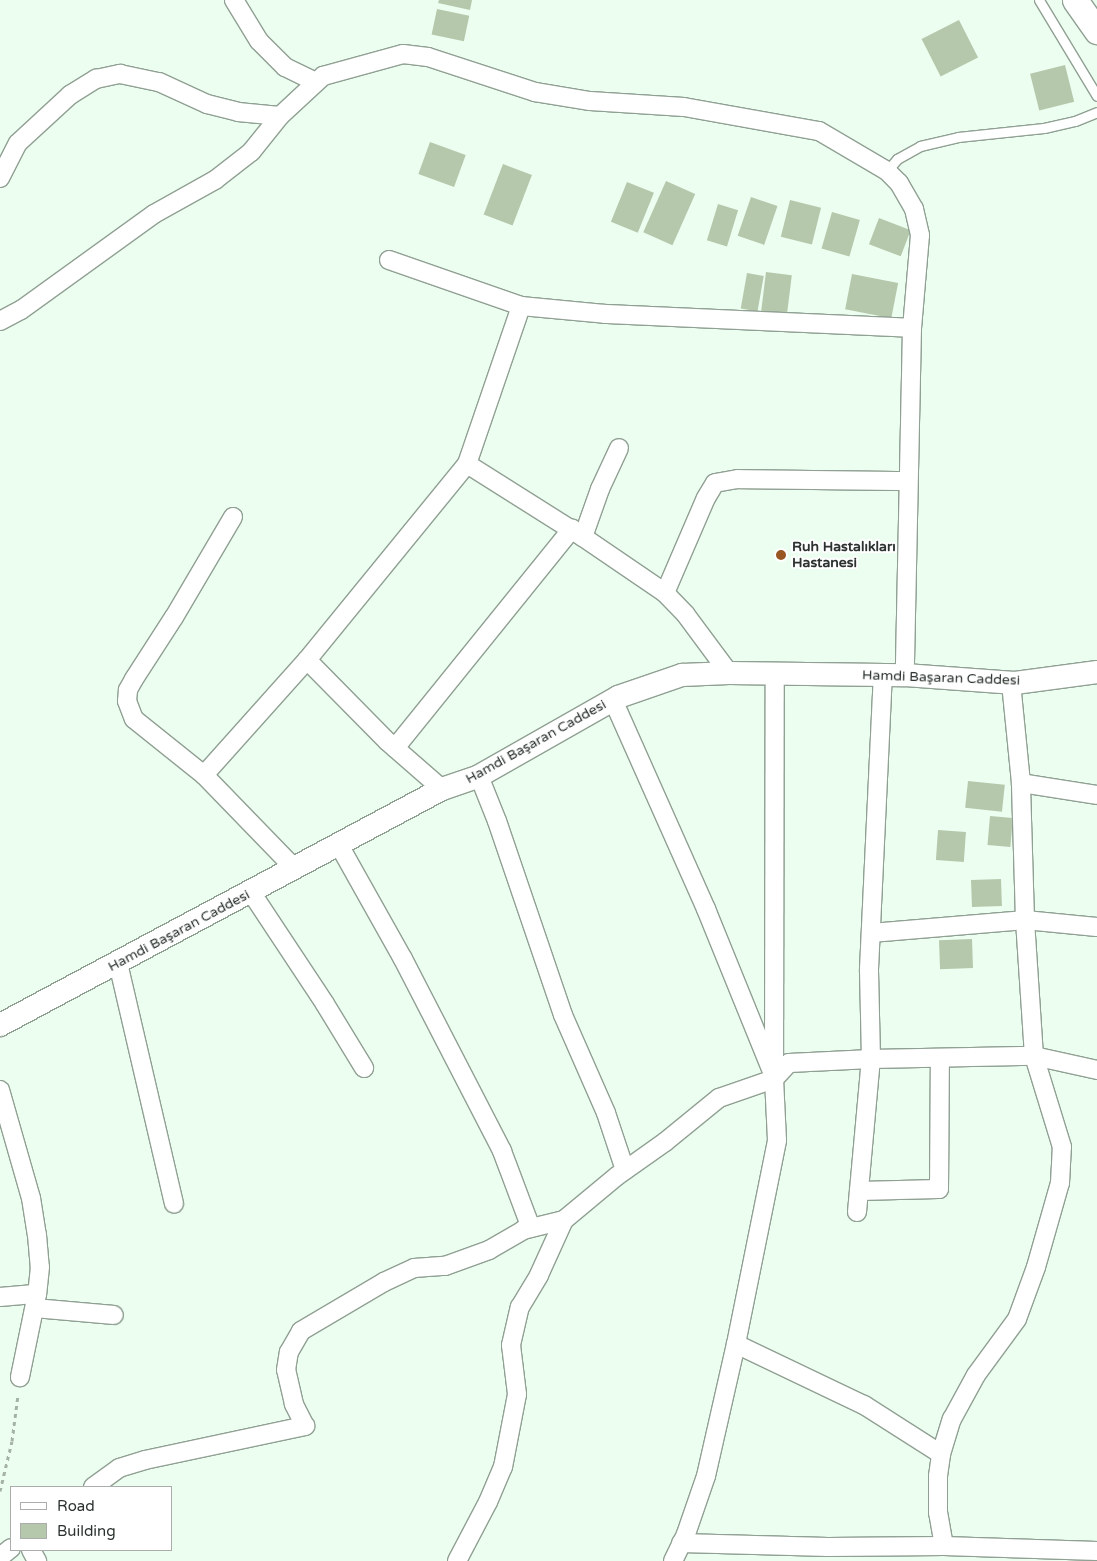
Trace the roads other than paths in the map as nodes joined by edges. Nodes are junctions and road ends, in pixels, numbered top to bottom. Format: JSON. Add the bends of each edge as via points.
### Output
{"nodes":[{"id":1,"x":234,"y":0,"type":"edge"},
{"id":2,"x":1039,"y":0,"type":"edge"},
{"id":3,"x":1075,"y":0,"type":"edge"},
{"id":4,"x":1097,"y":31,"type":"edge"},
{"id":5,"x":316,"y":82,"type":"junction"},
{"id":6,"x":1097,"y":96,"type":"edge"},
{"id":7,"x":1097,"y":112,"type":"edge"},
{"id":8,"x":280,"y":116,"type":"junction"},
{"id":9,"x":887,"y":170,"type":"junction"},
{"id":10,"x":0,"y":178,"type":"edge"},
{"id":11,"x":389,"y":260,"type":"dead end"},
{"id":12,"x":520,"y":306,"type":"junction"},
{"id":13,"x":0,"y":321,"type":"edge"},
{"id":14,"x":912,"y":328,"type":"junction"},
{"id":15,"x":619,"y":448,"type":"dead end"},
{"id":16,"x":467,"y":464,"type":"junction"},
{"id":17,"x":908,"y":481,"type":"junction"},
{"id":18,"x":233,"y":517,"type":"dead end"},
{"id":19,"x":577,"y":533,"type":"junction"},
{"id":20,"x":665,"y":593,"type":"junction"},
{"id":21,"x":307,"y":660,"type":"junction"},
{"id":22,"x":729,"y":672,"type":"junction"},
{"id":23,"x":1097,"y":672,"type":"edge"},
{"id":24,"x":775,"y":675,"type":"junction"},
{"id":25,"x":883,"y":675,"type":"junction"},
{"id":26,"x":905,"y":675,"type":"junction"},
{"id":27,"x":1011,"y":682,"type":"junction"},
{"id":28,"x":612,"y":700,"type":"junction"},
{"id":29,"x":395,"y":748,"type":"junction"},
{"id":30,"x":204,"y":775,"type":"junction"},
{"id":31,"x":479,"y":776,"type":"junction"},
{"id":32,"x":1021,"y":783,"type":"junction"},
{"id":33,"x":442,"y":790,"type":"junction"},
{"id":34,"x":1097,"y":795,"type":"edge"},
{"id":35,"x":339,"y":845,"type":"junction"},
{"id":36,"x":295,"y":869,"type":"junction"},
{"id":37,"x":251,"y":892,"type":"junction"},
{"id":38,"x":1025,"y":920,"type":"junction"},
{"id":39,"x":1097,"y":927,"type":"edge"},
{"id":40,"x":871,"y":933,"type":"junction"},
{"id":41,"x":118,"y":963,"type":"junction"},
{"id":42,"x":0,"y":1025,"type":"edge"},
{"id":43,"x":1034,"y":1056,"type":"junction"},
{"id":44,"x":871,"y":1058,"type":"junction"},
{"id":45,"x":940,"y":1058,"type":"junction"},
{"id":46,"x":364,"y":1068,"type":"dead end"},
{"id":47,"x":1097,"y":1070,"type":"edge"},
{"id":48,"x":774,"y":1079,"type":"junction"},
{"id":49,"x":0,"y":1090,"type":"edge"},
{"id":50,"x":625,"y":1170,"type":"junction"},
{"id":51,"x":858,"y":1191,"type":"junction"},
{"id":52,"x":174,"y":1204,"type":"dead end"},
{"id":53,"x":856,"y":1212,"type":"dead end"},
{"id":54,"x":564,"y":1220,"type":"junction"},
{"id":55,"x":531,"y":1228,"type":"junction"},
{"id":56,"x":0,"y":1297,"type":"edge"},
{"id":57,"x":36,"y":1301,"type":"junction"},
{"id":58,"x":114,"y":1315,"type":"dead end"},
{"id":59,"x":736,"y":1344,"type":"junction"},
{"id":60,"x":20,"y":1376,"type":"road end"},
{"id":61,"x":941,"y":1454,"type":"junction"},
{"id":62,"x":94,"y":1486,"type":"edge"},
{"id":63,"x":944,"y":1546,"type":"junction"},
{"id":64,"x":10,"y":1549,"type":"edge"},
{"id":65,"x":1097,"y":1551,"type":"edge"},
{"id":66,"x":673,"y":1556,"type":"edge"},
{"id":67,"x":0,"y":1557,"type":"edge"},
{"id":68,"x":458,"y":1561,"type":"edge"}],
"edges":[{"from":1,"to":5,"type":"street","via":[[259,41],[285,67]]},
{"from":2,"to":6,"type":"lane"},
{"from":3,"to":4,"type":"main road"},
{"from":5,"to":8,"type":"street"},
{"from":5,"to":9,"type":"street","via":[[323,76],[364,64],[411,55],[535,92],[590,101],[684,107],[819,131]]},
{"from":7,"to":9,"type":"lane","via":[[1044,128],[958,137],[920,146]]},
{"from":8,"to":10,"type":"street","via":[[238,112],[207,104],[159,82],[120,74],[96,79],[70,94],[18,143]]},
{"from":8,"to":13,"type":"street","via":[[251,152],[215,180],[154,214]]},
{"from":9,"to":14,"type":"street","via":[[914,209],[920,236]]},
{"from":11,"to":12,"type":"street"},
{"from":12,"to":14,"type":"street","via":[[605,314]]},
{"from":12,"to":16,"type":"street"},
{"from":14,"to":17,"type":"street"},
{"from":15,"to":19,"type":"street"},
{"from":16,"to":19,"type":"street"},
{"from":16,"to":21,"type":"street"},
{"from":17,"to":20,"type":"street","via":[[738,479],[715,483]]},
{"from":17,"to":26,"type":"street"},
{"from":18,"to":30,"type":"street","via":[[128,690],[129,711],[134,719]]},
{"from":19,"to":20,"type":"street"},
{"from":19,"to":29,"type":"street"},
{"from":20,"to":22,"type":"street"},
{"from":21,"to":29,"type":"street"},
{"from":21,"to":30,"type":"street"},
{"from":22,"to":24,"type":"street","name":"Hamdi Başaran Caddesi"},
{"from":22,"to":28,"type":"street","name":"Hamdi Başaran Caddesi","via":[[682,676]]},
{"from":23,"to":27,"type":"street","name":"Hamdi Başaran Caddesi"},
{"from":24,"to":25,"type":"street","name":"Hamdi Başaran Caddesi"},
{"from":24,"to":48,"type":"street"},
{"from":25,"to":26,"type":"street","name":"Hamdi Başaran Caddesi"},
{"from":25,"to":40,"type":"street"},
{"from":26,"to":27,"type":"street","name":"Hamdi Başaran Caddesi"},
{"from":27,"to":32,"type":"street"},
{"from":28,"to":31,"type":"street","name":"Hamdi Başaran Caddesi"},
{"from":28,"to":48,"type":"street","via":[[706,910]]},
{"from":29,"to":33,"type":"street"},
{"from":30,"to":36,"type":"street"},
{"from":31,"to":33,"type":"street","name":"Hamdi Başaran Caddesi"},
{"from":31,"to":50,"type":"street","via":[[563,1014],[606,1113]]},
{"from":32,"to":34,"type":"street"},
{"from":32,"to":38,"type":"street"},
{"from":33,"to":35,"type":"street","name":"Hamdi Başaran Caddesi"},
{"from":35,"to":36,"type":"street","name":"Hamdi Başaran Caddesi"},
{"from":35,"to":55,"type":"street","via":[[403,959],[502,1151]]},
{"from":36,"to":37,"type":"street","name":"Hamdi Başaran Caddesi"},
{"from":37,"to":41,"type":"street","name":"Hamdi Başaran Caddesi"},
{"from":37,"to":46,"type":"street"},
{"from":38,"to":39,"type":"street"},
{"from":38,"to":40,"type":"street"},
{"from":38,"to":43,"type":"street"},
{"from":40,"to":44,"type":"street"},
{"from":41,"to":42,"type":"street","name":"Hamdi Başaran Caddesi"},
{"from":41,"to":52,"type":"street"},
{"from":43,"to":45,"type":"street"},
{"from":43,"to":47,"type":"street"},
{"from":43,"to":61,"type":"street","via":[[1062,1147],[1060,1184],[1017,1319],[976,1375],[952,1418]]},
{"from":44,"to":45,"type":"street"},
{"from":44,"to":48,"type":"street","via":[[789,1064]]},
{"from":44,"to":51,"type":"street"},
{"from":45,"to":51,"type":"street","via":[[939,1189]]},
{"from":48,"to":50,"type":"street","via":[[719,1098]]},
{"from":48,"to":59,"type":"street","via":[[778,1140]]},
{"from":49,"to":57,"type":"street","via":[[31,1198],[38,1235],[40,1267]]},
{"from":50,"to":54,"type":"street"},
{"from":51,"to":53,"type":"street"},
{"from":54,"to":55,"type":"street"},
{"from":54,"to":68,"type":"street","via":[[539,1275],[520,1307],[511,1345],[517,1394],[502,1467]]},
{"from":55,"to":62,"type":"street","via":[[490,1250],[445,1266],[414,1268],[384,1282],[301,1332],[289,1352],[286,1370],[294,1404],[305,1426],[145,1460],[119,1468]]},
{"from":56,"to":57,"type":"street"},
{"from":57,"to":58,"type":"street"},
{"from":57,"to":60,"type":"street"},
{"from":59,"to":61,"type":"street","via":[[864,1405]]},
{"from":59,"to":66,"type":"street","via":[[706,1476]]},
{"from":61,"to":63,"type":"street","via":[[938,1513]]},
{"from":63,"to":65,"type":"street"},
{"from":63,"to":66,"type":"street","via":[[828,1547]]},
{"from":64,"to":67,"type":"street"}]}
